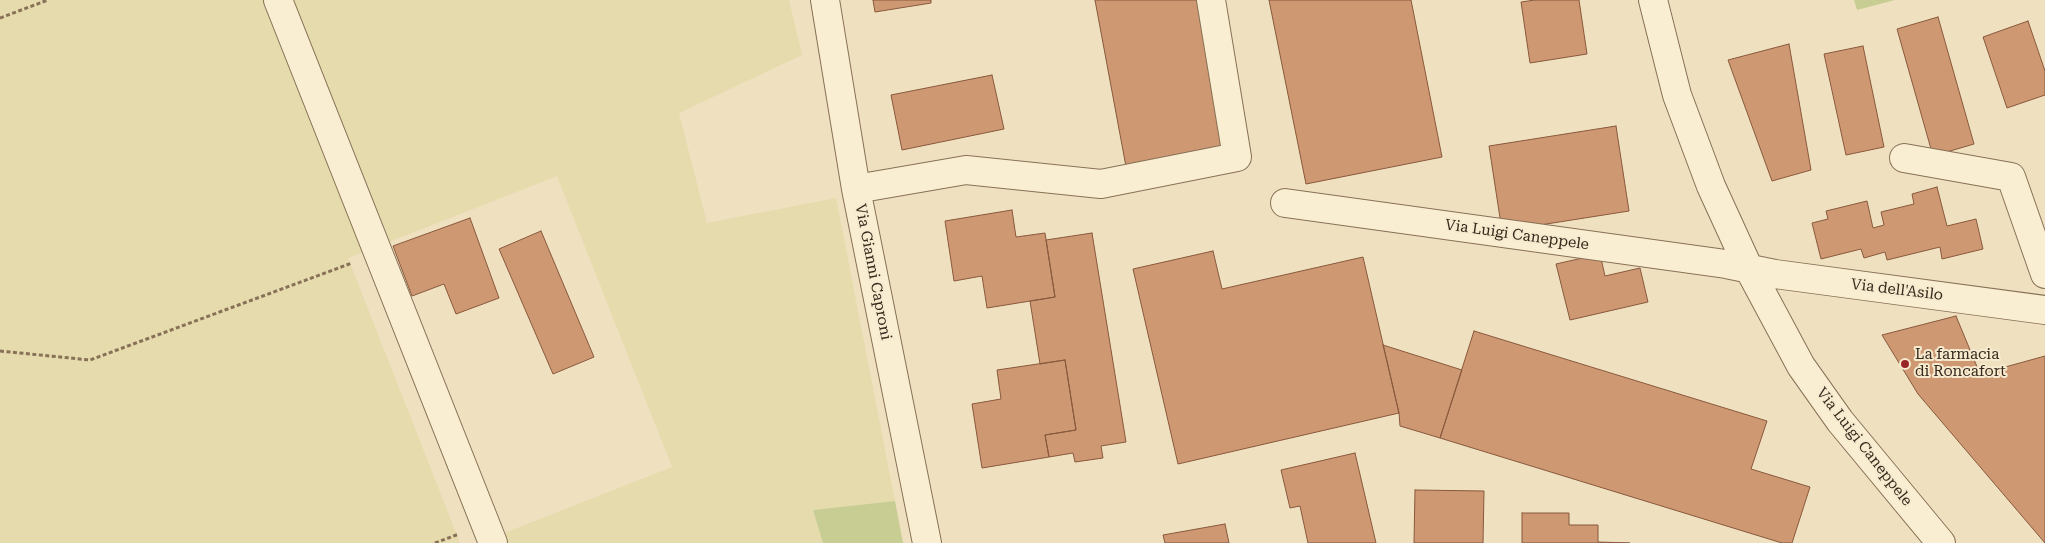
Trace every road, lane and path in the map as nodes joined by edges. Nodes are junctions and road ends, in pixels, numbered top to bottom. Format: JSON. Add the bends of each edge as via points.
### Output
{"nodes":[{"id":1,"x":48,"y":0,"type":"edge"},
{"id":2,"x":278,"y":0,"type":"edge"},
{"id":3,"x":825,"y":0,"type":"edge"},
{"id":4,"x":1211,"y":0,"type":"edge"},
{"id":5,"x":1654,"y":0,"type":"edge"},
{"id":6,"x":0,"y":18,"type":"edge"},
{"id":7,"x":1904,"y":158,"type":"dead end"},
{"id":8,"x":856,"y":189,"type":"junction"},
{"id":9,"x":1285,"y":203,"type":"dead end"},
{"id":10,"x":378,"y":253,"type":"junction"},
{"id":11,"x":1749,"y":269,"type":"junction"},
{"id":12,"x":2045,"y":274,"type":"edge"},
{"id":13,"x":2045,"y":310,"type":"edge"},
{"id":14,"x":0,"y":351,"type":"edge"},
{"id":15,"x":492,"y":543,"type":"edge"},
{"id":16,"x":928,"y":543,"type":"edge"},
{"id":17,"x":1941,"y":543,"type":"edge"}],
"edges":[{"from":1,"to":6,"type":"path"},
{"from":2,"to":10,"type":"street"},
{"from":3,"to":8,"type":"street","name":"Via Gianni Caproni"},
{"from":4,"to":8,"type":"street","via":[[1238,157],[1102,184],[966,170]]},
{"from":5,"to":11,"type":"street","name":"Via Luigi Caneppele","via":[[1677,95],[1711,186]]},
{"from":7,"to":12,"type":"street","via":[[2011,177]]},
{"from":8,"to":16,"type":"street","name":"Via Gianni Caproni"},
{"from":9,"to":11,"type":"street","name":"Via Luigi Caneppele"},
{"from":10,"to":14,"type":"path","via":[[90,360]]},
{"from":10,"to":15,"type":"street"},
{"from":11,"to":13,"type":"street","name":"Via dell'Asilo"},
{"from":11,"to":17,"type":"street","name":"Via Luigi Caneppele","via":[[1801,366]]}]}
